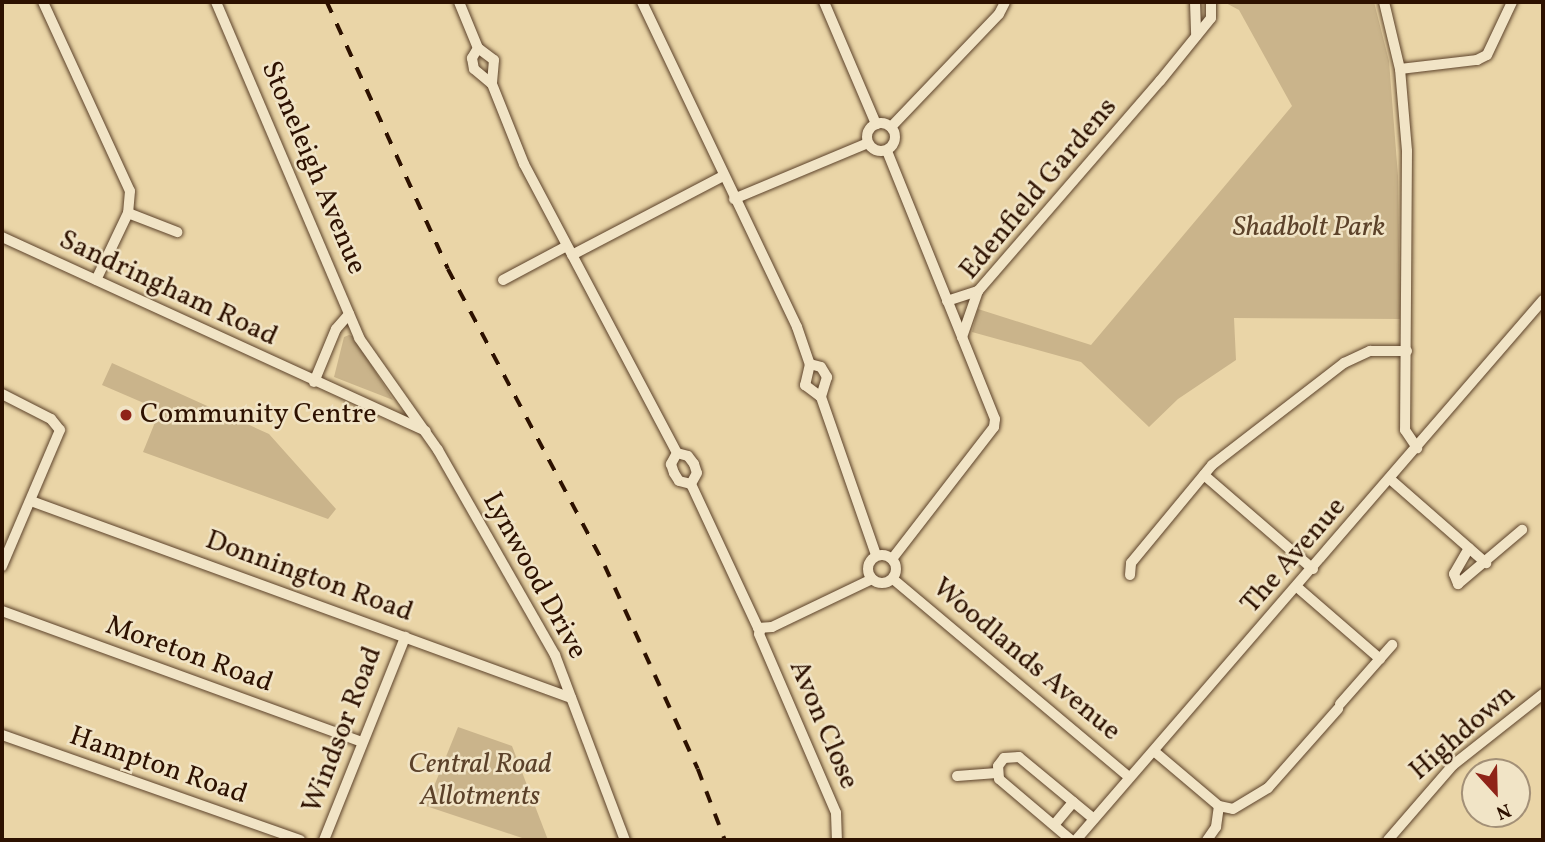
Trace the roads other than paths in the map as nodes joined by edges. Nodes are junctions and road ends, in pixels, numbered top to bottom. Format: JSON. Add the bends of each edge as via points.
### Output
{"nodes":[{"id":1,"x":43,"y":2,"type":"edge"},
{"id":2,"x":216,"y":2,"type":"edge"},
{"id":3,"x":459,"y":2,"type":"edge"},
{"id":4,"x":642,"y":2,"type":"edge"},
{"id":5,"x":824,"y":2,"type":"edge"},
{"id":6,"x":1005,"y":2,"type":"edge"},
{"id":7,"x":1195,"y":2,"type":"edge"},
{"id":8,"x":1211,"y":2,"type":"edge"},
{"id":9,"x":1384,"y":2,"type":"edge"},
{"id":10,"x":1511,"y":2,"type":"edge"},
{"id":11,"x":1196,"y":36,"type":"junction"},
{"id":12,"x":478,"y":48,"type":"junction"},
{"id":13,"x":1399,"y":69,"type":"junction"},
{"id":14,"x":492,"y":84,"type":"junction"},
{"id":15,"x":876,"y":124,"type":"junction"},
{"id":16,"x":891,"y":127,"type":"junction"},
{"id":17,"x":868,"y":143,"type":"junction"},
{"id":18,"x":887,"y":151,"type":"junction"},
{"id":19,"x":723,"y":176,"type":"junction"},
{"id":20,"x":734,"y":199,"type":"junction"},
{"id":21,"x":128,"y":213,"type":"junction"},
{"id":22,"x":177,"y":232,"type":"dead end"},
{"id":23,"x":2,"y":237,"type":"edge"},
{"id":24,"x":569,"y":251,"type":"junction"},
{"id":25,"x":96,"y":280,"type":"junction"},
{"id":26,"x":503,"y":280,"type":"dead end"},
{"id":27,"x":978,"y":291,"type":"junction"},
{"id":28,"x":1543,"y":300,"type":"edge"},
{"id":29,"x":947,"y":301,"type":"junction"},
{"id":30,"x":349,"y":314,"type":"junction"},
{"id":31,"x":962,"y":337,"type":"junction"},
{"id":32,"x":369,"y":351,"type":"joint"},
{"id":33,"x":1407,"y":351,"type":"junction"},
{"id":34,"x":810,"y":364,"type":"junction"},
{"id":35,"x":314,"y":382,"type":"junction"},
{"id":36,"x":2,"y":394,"type":"edge"},
{"id":37,"x":821,"y":397,"type":"junction"},
{"id":38,"x":426,"y":431,"type":"junction"},
{"id":39,"x":1417,"y":447,"type":"junction"},
{"id":40,"x":677,"y":453,"type":"junction"},
{"id":41,"x":1204,"y":475,"type":"junction"},
{"id":42,"x":1390,"y":479,"type":"junction"},
{"id":43,"x":691,"y":484,"type":"junction"},
{"id":44,"x":31,"y":500,"type":"junction"},
{"id":45,"x":1522,"y":530,"type":"dead end"},
{"id":46,"x":1469,"y":548,"type":"junction"},
{"id":47,"x":876,"y":555,"type":"junction"},
{"id":48,"x":892,"y":559,"type":"junction"},
{"id":49,"x":1486,"y":563,"type":"junction"},
{"id":50,"x":2,"y":566,"type":"edge"},
{"id":51,"x":1312,"y":569,"type":"junction"},
{"id":52,"x":1130,"y":575,"type":"dead end"},
{"id":53,"x":872,"y":579,"type":"junction"},
{"id":54,"x":893,"y":579,"type":"junction"},
{"id":55,"x":1297,"y":587,"type":"junction"},
{"id":56,"x":2,"y":611,"type":"edge"},
{"id":57,"x":761,"y":629,"type":"junction"},
{"id":58,"x":405,"y":636,"type":"junction"},
{"id":59,"x":1392,"y":645,"type":"dead end"},
{"id":60,"x":1380,"y":659,"type":"junction"},
{"id":61,"x":1543,"y":694,"type":"edge"},
{"id":62,"x":571,"y":698,"type":"junction"},
{"id":63,"x":2,"y":735,"type":"edge"},
{"id":64,"x":361,"y":742,"type":"junction"},
{"id":65,"x":1156,"y":752,"type":"junction"},
{"id":66,"x":997,"y":773,"type":"junction"},
{"id":67,"x":957,"y":776,"type":"dead end"},
{"id":68,"x":1129,"y":776,"type":"junction"},
{"id":69,"x":1073,"y":802,"type":"junction"},
{"id":70,"x":1219,"y":806,"type":"junction"},
{"id":71,"x":1094,"y":819,"type":"junction"},
{"id":72,"x":1054,"y":825,"type":"junction"},
{"id":73,"x":300,"y":840,"type":"edge"},
{"id":74,"x":324,"y":840,"type":"edge"},
{"id":75,"x":625,"y":840,"type":"edge"},
{"id":76,"x":837,"y":840,"type":"edge"},
{"id":77,"x":1071,"y":840,"type":"edge"},
{"id":78,"x":1076,"y":840,"type":"edge"},
{"id":79,"x":1207,"y":840,"type":"edge"},
{"id":80,"x":1388,"y":840,"type":"edge"}],
"edges":[{"from":1,"to":21,"type":"street","via":[[130,191]]},
{"from":2,"to":30,"type":"street","name":"Stoneleigh Avenue"},
{"from":3,"to":12,"type":"street"},
{"from":4,"to":19,"type":"street"},
{"from":5,"to":15,"type":"street"},
{"from":6,"to":16,"type":"street","via":[[999,15]]},
{"from":7,"to":11,"type":"street"},
{"from":8,"to":11,"type":"street","name":"Edenfield Gardens","via":[[1211,18]]},
{"from":9,"to":13,"type":"street"},
{"from":10,"to":13,"type":"street","via":[[1487,55]]},
{"from":11,"to":27,"type":"street","name":"Edenfield Gardens"},
{"from":12,"to":14,"type":"street","via":[[494,60]]},
{"from":12,"to":14,"type":"street","via":[[472,58],[474,69]]},
{"from":13,"to":33,"type":"street","via":[[1408,205]]},
{"from":14,"to":24,"type":"street","via":[[524,163]]},
{"from":15,"to":16,"type":"street"},
{"from":15,"to":17,"type":"street","via":[[870,128]]},
{"from":16,"to":18,"type":"street","via":[[895,138]]},
{"from":17,"to":18,"type":"street"},
{"from":17,"to":20,"type":"street"},
{"from":18,"to":29,"type":"street"},
{"from":19,"to":20,"type":"street"},
{"from":19,"to":24,"type":"street"},
{"from":20,"to":34,"type":"street","via":[[797,327]]},
{"from":21,"to":22,"type":"street","via":[[154,216]]},
{"from":21,"to":25,"type":"street"},
{"from":23,"to":25,"type":"street","name":"Sandringham Road"},
{"from":24,"to":26,"type":"street"},
{"from":24,"to":40,"type":"street"},
{"from":25,"to":35,"type":"street","name":"Sandringham Road"},
{"from":27,"to":29,"type":"street"},
{"from":27,"to":31,"type":"street","name":"Edenfield Gardens"},
{"from":28,"to":39,"type":"street","name":"The Avenue"},
{"from":29,"to":31,"type":"street"},
{"from":30,"to":32,"type":"street","name":"Stoneleigh Avenue"},
{"from":30,"to":35,"type":"street","via":[[336,329]]},
{"from":31,"to":48,"type":"street","via":[[994,427]]},
{"from":32,"to":38,"type":"street","name":"Lynwood Drive"},
{"from":33,"to":39,"type":"street","via":[[1405,430]]},
{"from":33,"to":41,"type":"street","via":[[1370,351],[1344,363]]},
{"from":34,"to":37,"type":"street","via":[[805,385]]},
{"from":34,"to":37,"type":"street","via":[[821,367],[827,377]]},
{"from":35,"to":38,"type":"street","name":"Sandringham Road"},
{"from":36,"to":44,"type":"street","via":[[51,419],[60,430]]},
{"from":37,"to":47,"type":"street"},
{"from":38,"to":62,"type":"street","name":"Lynwood Drive","via":[[555,655]]},
{"from":39,"to":42,"type":"street","name":"The Avenue"},
{"from":40,"to":43,"type":"street","via":[[694,464],[697,473]]},
{"from":40,"to":43,"type":"street","via":[[671,464],[674,473],[679,481]]},
{"from":41,"to":51,"type":"street"},
{"from":41,"to":52,"type":"street","via":[[1131,563]]},
{"from":42,"to":46,"type":"street"},
{"from":42,"to":51,"type":"street","name":"The Avenue"},
{"from":43,"to":57,"type":"street","name":"Avon Close","via":[[752,621]]},
{"from":44,"to":50,"type":"street"},
{"from":44,"to":58,"type":"street","name":"Donnington Road"},
{"from":45,"to":49,"type":"street"},
{"from":46,"to":49,"type":"street"},
{"from":46,"to":49,"type":"street","via":[[1454,574],[1455,583],[1466,582]]},
{"from":47,"to":48,"type":"street"},
{"from":47,"to":53,"type":"street","via":[[868,563]]},
{"from":48,"to":54,"type":"street","via":[[896,565]]},
{"from":51,"to":55,"type":"street","name":"The Avenue"},
{"from":53,"to":54,"type":"street","via":[[879,583]]},
{"from":53,"to":57,"type":"street"},
{"from":54,"to":68,"type":"street","name":"Woodlands Avenue"},
{"from":55,"to":60,"type":"street"},
{"from":55,"to":65,"type":"street","name":"The Avenue"},
{"from":56,"to":64,"type":"street","name":"Moreton Road"},
{"from":57,"to":76,"type":"street","name":"Avon Close","via":[[759,634],[836,813]]},
{"from":58,"to":62,"type":"street","name":"Donnington Road"},
{"from":58,"to":64,"type":"street","name":"Windsor Road"},
{"from":59,"to":60,"type":"street"},
{"from":60,"to":70,"type":"street","via":[[1259,796],[1241,807]]},
{"from":61,"to":80,"type":"street","name":"Highdown","via":[[1453,765]]},
{"from":62,"to":75,"type":"street","name":"Lynwood Drive"},
{"from":63,"to":73,"type":"street","name":"Hampton Road"},
{"from":64,"to":74,"type":"street","name":"Windsor Road"},
{"from":65,"to":68,"type":"street","name":"The Avenue"},
{"from":65,"to":70,"type":"street"},
{"from":66,"to":67,"type":"street"},
{"from":66,"to":69,"type":"street","via":[[1004,758],[1019,757]]},
{"from":66,"to":72,"type":"street"},
{"from":68,"to":71,"type":"street","name":"The Avenue"},
{"from":69,"to":71,"type":"street"},
{"from":69,"to":72,"type":"street"},
{"from":70,"to":79,"type":"street","via":[[1216,827]]},
{"from":71,"to":78,"type":"street","name":"The Avenue"},
{"from":72,"to":77,"type":"street"}]}
